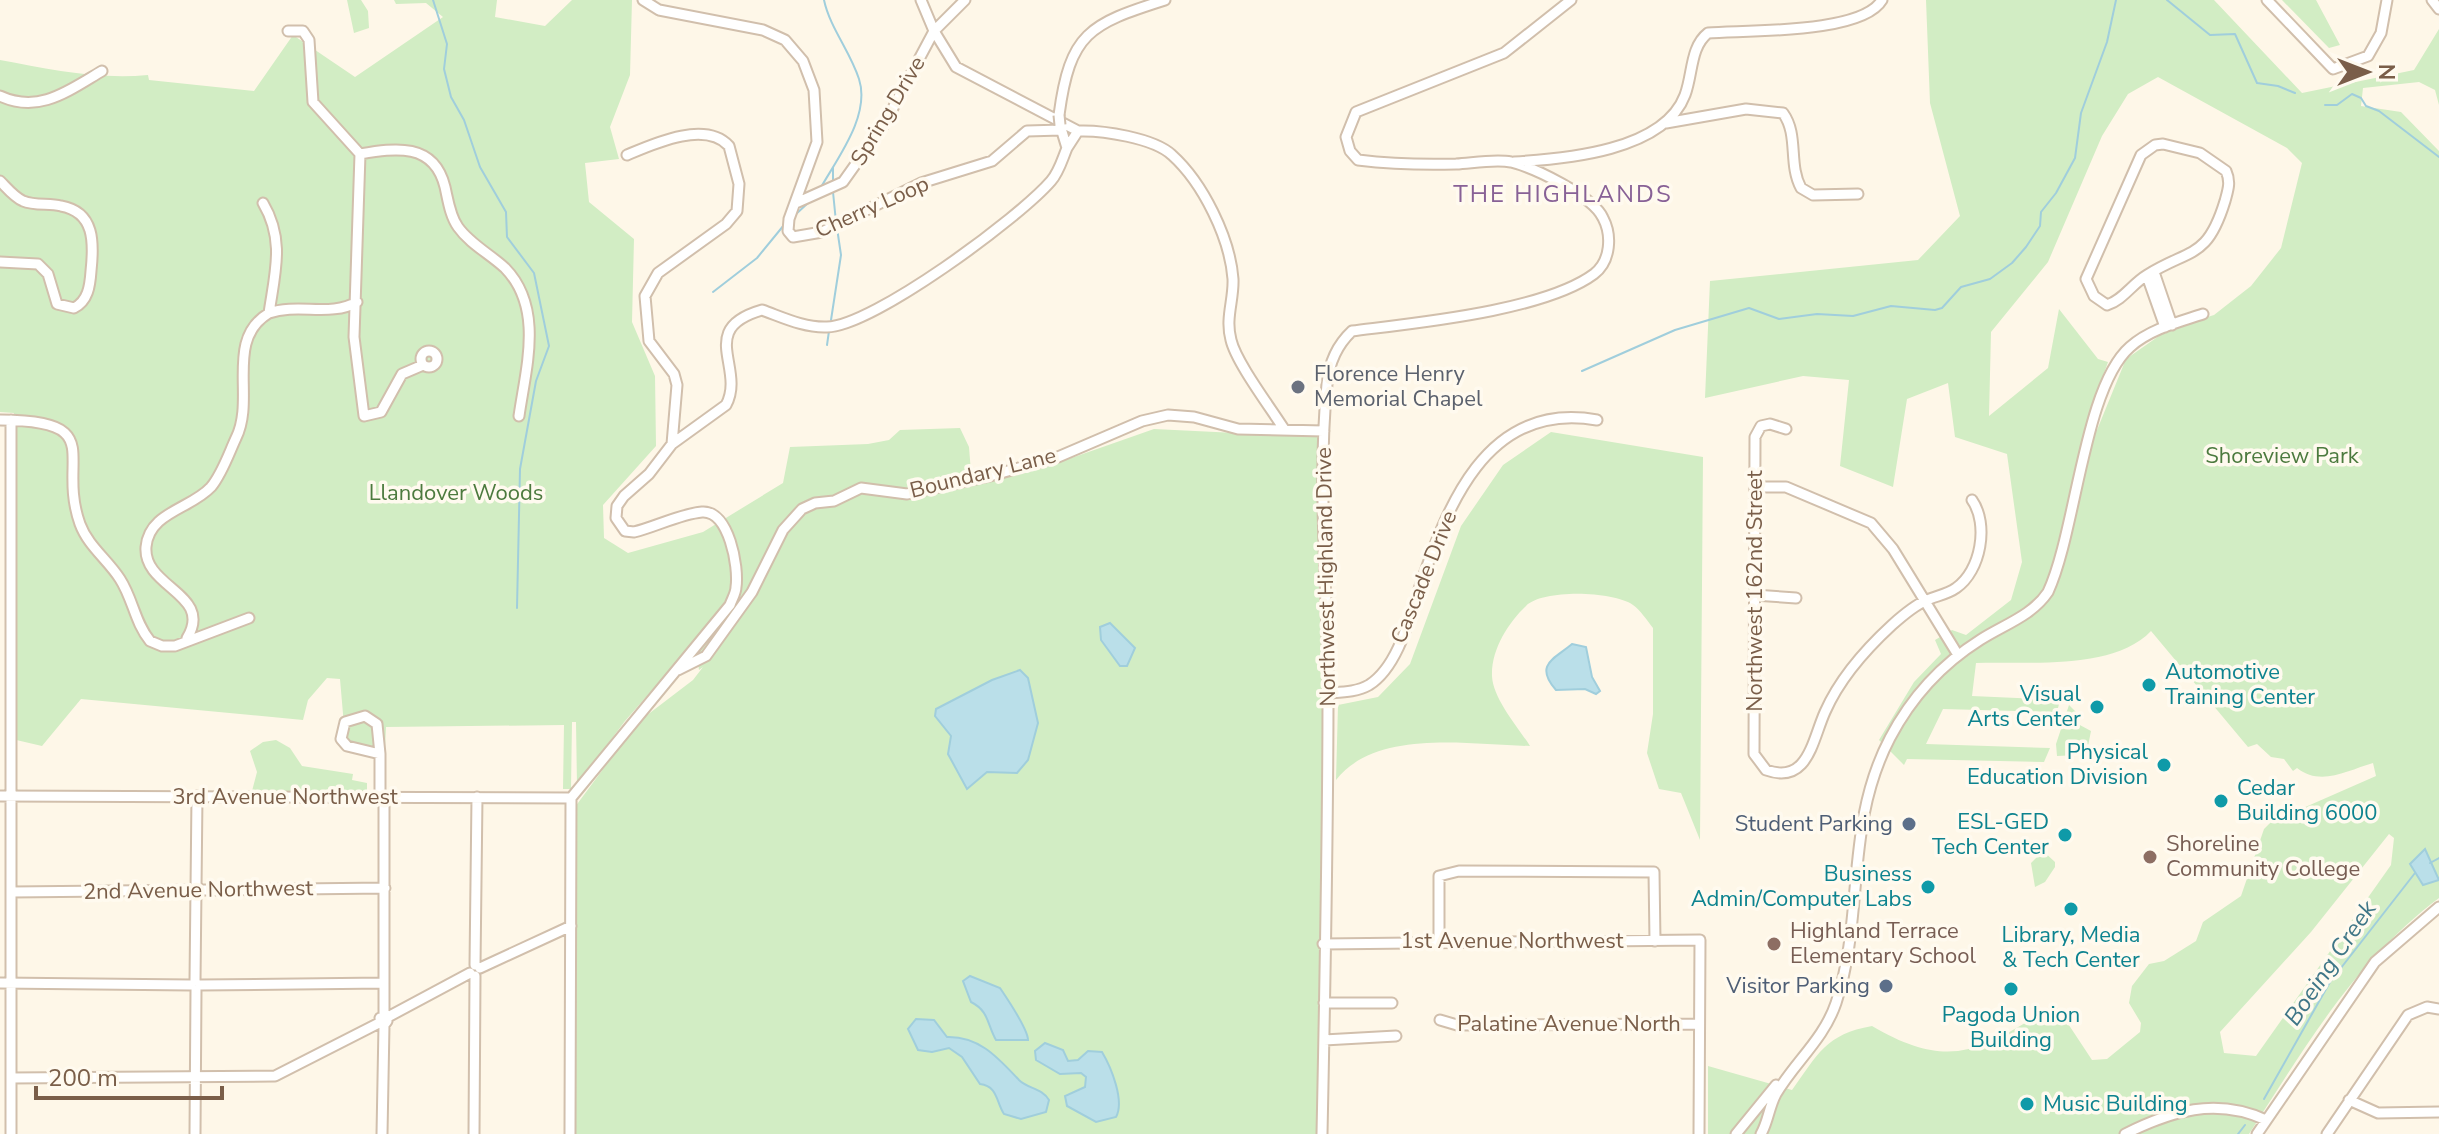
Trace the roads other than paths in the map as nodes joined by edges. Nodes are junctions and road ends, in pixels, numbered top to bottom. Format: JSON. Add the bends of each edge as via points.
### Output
{"nodes":[{"id":1,"x":643,"y":0,"type":"edge"},
{"id":2,"x":921,"y":0,"type":"edge"},
{"id":3,"x":965,"y":0,"type":"edge"},
{"id":4,"x":1165,"y":0,"type":"edge"},
{"id":5,"x":1571,"y":0,"type":"edge"},
{"id":6,"x":1882,"y":0,"type":"edge"},
{"id":7,"x":2267,"y":0,"type":"edge"},
{"id":8,"x":2387,"y":0,"type":"edge"},
{"id":9,"x":2432,"y":0,"type":"edge"},
{"id":10,"x":2439,"y":9,"type":"edge"},
{"id":11,"x":288,"y":31,"type":"dead end"},
{"id":12,"x":934,"y":31,"type":"junction"},
{"id":13,"x":102,"y":71,"type":"dead end"},
{"id":14,"x":0,"y":96,"type":"edge"},
{"id":15,"x":1060,"y":123,"type":"junction"},
{"id":16,"x":1666,"y":123,"type":"junction"},
{"id":17,"x":1078,"y":131,"type":"junction"},
{"id":18,"x":1067,"y":148,"type":"junction"},
{"id":19,"x":360,"y":154,"type":"junction"},
{"id":20,"x":627,"y":155,"type":"dead end"},
{"id":21,"x":1511,"y":162,"type":"junction"},
{"id":22,"x":0,"y":181,"type":"edge"},
{"id":23,"x":1858,"y":194,"type":"dead end"},
{"id":24,"x":263,"y":203,"type":"dead end"},
{"id":25,"x":796,"y":203,"type":"junction"},
{"id":26,"x":0,"y":262,"type":"edge"},
{"id":27,"x":2150,"y":274,"type":"junction"},
{"id":28,"x":357,"y":302,"type":"junction"},
{"id":29,"x":269,"y":313,"type":"junction"},
{"id":30,"x":2203,"y":314,"type":"dead end"},
{"id":31,"x":2169,"y":326,"type":"junction"},
{"id":32,"x":423,"y":365,"type":"dead end"},
{"id":33,"x":519,"y":416,"type":"dead end"},
{"id":34,"x":5,"y":420,"type":"edge"},
{"id":35,"x":1597,"y":420,"type":"dead end"},
{"id":36,"x":1284,"y":429,"type":"junction"},
{"id":37,"x":1786,"y":429,"type":"dead end"},
{"id":38,"x":1324,"y":431,"type":"junction"},
{"id":39,"x":672,"y":444,"type":"junction"},
{"id":40,"x":1756,"y":487,"type":"junction"},
{"id":41,"x":1972,"y":500,"type":"dead end"},
{"id":42,"x":1754,"y":595,"type":"junction"},
{"id":43,"x":1796,"y":598,"type":"dead end"},
{"id":44,"x":1923,"y":602,"type":"junction"},
{"id":45,"x":249,"y":618,"type":"dead end"},
{"id":46,"x":187,"y":638,"type":"junction"},
{"id":47,"x":1958,"y":655,"type":"junction"},
{"id":48,"x":675,"y":671,"type":"junction"},
{"id":49,"x":5,"y":690,"type":"edge"},
{"id":50,"x":1328,"y":693,"type":"junction"},
{"id":51,"x":380,"y":754,"type":"junction"},
{"id":52,"x":4,"y":756,"type":"edge"},
{"id":53,"x":5,"y":796,"type":"edge"},
{"id":54,"x":197,"y":796,"type":"junction"},
{"id":55,"x":382,"y":797,"type":"junction"},
{"id":56,"x":477,"y":797,"type":"junction"},
{"id":57,"x":571,"y":798,"type":"junction"},
{"id":58,"x":385,"y":888,"type":"junction"},
{"id":59,"x":196,"y":890,"type":"junction"},
{"id":60,"x":12,"y":892,"type":"junction"},
{"id":61,"x":2439,"y":907,"type":"edge"},
{"id":62,"x":571,"y":926,"type":"junction"},
{"id":63,"x":1439,"y":941,"type":"junction"},
{"id":64,"x":1655,"y":941,"type":"junction"},
{"id":65,"x":1323,"y":944,"type":"junction"},
{"id":66,"x":475,"y":970,"type":"junction"},
{"id":67,"x":0,"y":983,"type":"edge"},
{"id":68,"x":12,"y":983,"type":"junction"},
{"id":69,"x":384,"y":983,"type":"junction"},
{"id":70,"x":195,"y":985,"type":"junction"},
{"id":71,"x":1324,"y":1003,"type":"junction"},
{"id":72,"x":1392,"y":1003,"type":"dead end"},
{"id":73,"x":2439,"y":1009,"type":"edge"},
{"id":74,"x":1440,"y":1020,"type":"dead end"},
{"id":75,"x":383,"y":1021,"type":"junction"},
{"id":76,"x":1699,"y":1024,"type":"junction"},
{"id":77,"x":1396,"y":1036,"type":"dead end"},
{"id":78,"x":1818,"y":1038,"type":"junction"},
{"id":79,"x":1324,"y":1040,"type":"junction"},
{"id":80,"x":11,"y":1078,"type":"junction"},
{"id":81,"x":195,"y":1079,"type":"junction"},
{"id":82,"x":2349,"y":1100,"type":"junction"},
{"id":83,"x":2439,"y":1112,"type":"edge"},
{"id":84,"x":2266,"y":1120,"type":"junction"},
{"id":85,"x":11,"y":1134,"type":"edge"},
{"id":86,"x":195,"y":1134,"type":"edge"},
{"id":87,"x":382,"y":1134,"type":"edge"},
{"id":88,"x":474,"y":1134,"type":"edge"},
{"id":89,"x":570,"y":1134,"type":"edge"},
{"id":90,"x":1322,"y":1134,"type":"edge"},
{"id":91,"x":1699,"y":1134,"type":"edge"},
{"id":92,"x":1736,"y":1134,"type":"edge"},
{"id":93,"x":1761,"y":1134,"type":"edge"},
{"id":94,"x":2125,"y":1134,"type":"edge"},
{"id":95,"x":2257,"y":1134,"type":"edge"},
{"id":96,"x":2327,"y":1134,"type":"edge"}],
"edges":[{"from":1,"to":25,"type":"street","name":"Cherry Loop","via":[[659,10],[763,30],[785,40],[803,61],[814,90],[817,142]]},
{"from":2,"to":12,"type":"street"},
{"from":3,"to":12,"type":"street","name":"Spring Drive"},
{"from":4,"to":15,"type":"street","via":[[1103,24],[1085,38],[1070,59]]},
{"from":5,"to":21,"type":"street","name":"Northwest Highland Drive","via":[[1504,53],[1356,112],[1346,137],[1358,160],[1404,165]]},
{"from":6,"to":16,"type":"street","via":[[1877,9],[1845,24],[1708,33],[1695,49],[1685,97]]},
{"from":7,"to":8,"type":"street","via":[[2333,69],[2368,56],[2381,33]]},
{"from":9,"to":10,"type":"street"},
{"from":11,"to":19,"type":"street","via":[[303,31],[309,40],[316,108]]},
{"from":12,"to":17,"type":"street","via":[[956,67]]},
{"from":12,"to":25,"type":"street","name":"Spring Drive","via":[[885,123],[843,182]]},
{"from":13,"to":14,"type":"street","via":[[45,102]]},
{"from":15,"to":18,"type":"street"},
{"from":15,"to":25,"type":"street","name":"Cherry Loop","via":[[1027,131],[992,161],[921,183],[822,232],[789,235]]},
{"from":16,"to":21,"type":"street","via":[[1604,151]]},
{"from":16,"to":23,"type":"street","via":[[1746,109],[1783,113],[1792,125],[1793,165],[1801,188],[1813,195]]},
{"from":17,"to":18,"type":"street"},
{"from":17,"to":36,"type":"street","via":[[1122,135],[1170,153],[1194,181],[1229,250],[1233,283],[1227,322],[1232,344]]},
{"from":18,"to":39,"type":"street","via":[[1049,183],[1010,219],[942,270],[851,321],[808,325],[762,310],[736,321],[725,353],[730,397],[726,405]]},
{"from":19,"to":28,"type":"street"},
{"from":19,"to":33,"type":"street","via":[[401,148],[427,157],[440,171],[457,227],[518,285],[529,334]]},
{"from":20,"to":39,"type":"street","via":[[678,137],[715,137],[729,146],[739,184],[737,211],[658,273],[645,296],[649,341],[677,385]]},
{"from":21,"to":38,"type":"street","name":"Northwest Highland Drive","via":[[1597,206],[1609,233],[1608,252],[1597,272],[1569,288],[1471,315],[1352,331],[1340,342],[1327,380]]},
{"from":22,"to":26,"type":"street","via":[[23,201],[79,213],[92,231],[89,289],[74,308],[57,304],[48,274],[38,264]]},
{"from":24,"to":29,"type":"street","via":[[279,248]]},
{"from":27,"to":27,"type":"street","via":[[2188,257],[2214,231],[2229,178],[2219,164],[2200,153],[2163,144],[2146,149],[2086,279],[2094,296],[2107,305]]},
{"from":27,"to":31,"type":"street"},
{"from":28,"to":29,"type":"street","via":[[338,309]]},
{"from":28,"to":32,"type":"street","via":[[355,358],[364,416],[381,412],[402,374]]},
{"from":29,"to":46,"type":"street","via":[[246,341],[241,425],[214,483],[157,523],[147,538],[152,569],[191,606],[193,624]]},
{"from":30,"to":31,"type":"street"},
{"from":31,"to":47,"type":"street","via":[[2130,346],[2110,373],[2044,597],[2031,611]]},
{"from":34,"to":46,"type":"street","via":[[50,422],[66,435],[73,453],[76,511],[85,537],[122,583],[150,641],[168,647]]},
{"from":34,"to":49,"type":"street"},
{"from":35,"to":50,"type":"street","name":"Cascade Drive","via":[[1555,418],[1523,426],[1473,470],[1441,528],[1407,627],[1386,668],[1361,689]]},
{"from":36,"to":38,"type":"street","name":"Boundary Lane"},
{"from":36,"to":48,"type":"street","name":"Boundary Lane","via":[[1238,429],[1168,415],[1058,457],[990,476],[907,494],[861,488],[815,503],[783,530],[752,592],[706,656]]},
{"from":37,"to":40,"type":"street","name":"Northwest 162nd Street","via":[[1770,424],[1758,430]]},
{"from":38,"to":50,"type":"street","name":"Northwest Highland Drive"},
{"from":39,"to":48,"type":"street","name":"Boundary Lane","via":[[624,496],[616,518],[625,531],[634,532],[708,513],[725,528],[737,586],[730,605]]},
{"from":40,"to":42,"type":"street","name":"Northwest 162nd Street"},
{"from":40,"to":44,"type":"street","via":[[1786,487],[1871,523],[1893,549]]},
{"from":41,"to":44,"type":"street","via":[[1982,528],[1973,564],[1956,588]]},
{"from":42,"to":43,"type":"street"},
{"from":42,"to":44,"type":"street","name":"Northwest 162nd Street","via":[[1754,754],[1759,765],[1775,773],[1799,770],[1846,677],[1893,625]]},
{"from":44,"to":47,"type":"street"},
{"from":45,"to":46,"type":"street"},
{"from":47,"to":78,"type":"street","via":[[1905,713],[1876,768],[1862,815],[1836,1002]]},
{"from":48,"to":57,"type":"street","name":"Boundary Lane"},
{"from":49,"to":52,"type":"street"},
{"from":50,"to":65,"type":"street","name":"Northwest Highland Drive"},
{"from":51,"to":51,"type":"street","via":[[379,730],[372,718],[350,718],[343,724],[344,744]]},
{"from":51,"to":55,"type":"street"},
{"from":52,"to":53,"type":"street"},
{"from":53,"to":54,"type":"street","name":"3rd Avenue Northwest"},
{"from":53,"to":60,"type":"street"},
{"from":54,"to":55,"type":"street","name":"3rd Avenue Northwest"},
{"from":54,"to":59,"type":"street"},
{"from":55,"to":56,"type":"street","name":"3rd Avenue Northwest"},
{"from":55,"to":58,"type":"street"},
{"from":56,"to":57,"type":"street","name":"3rd Avenue Northwest"},
{"from":56,"to":66,"type":"street"},
{"from":57,"to":62,"type":"street"},
{"from":58,"to":59,"type":"street","name":"2nd Avenue Northwest"},
{"from":58,"to":69,"type":"street"},
{"from":59,"to":60,"type":"street","name":"2nd Avenue Northwest"},
{"from":59,"to":70,"type":"street"},
{"from":60,"to":68,"type":"street"},
{"from":61,"to":84,"type":"street","via":[[2375,962]]},
{"from":62,"to":66,"type":"street"},
{"from":62,"to":89,"type":"street"},
{"from":63,"to":64,"type":"street","name":"1st Avenue Northwest"},
{"from":63,"to":64,"type":"street","via":[[1439,876],[1459,871],[1654,872]]},
{"from":63,"to":65,"type":"street","name":"1st Avenue Northwest"},
{"from":64,"to":76,"type":"street","name":"1st Avenue Northwest","via":[[1700,940]]},
{"from":65,"to":71,"type":"street","name":"Northwest Highland Drive"},
{"from":66,"to":75,"type":"street"},
{"from":66,"to":88,"type":"street"},
{"from":67,"to":68,"type":"street"},
{"from":68,"to":70,"type":"street"},
{"from":68,"to":80,"type":"street"},
{"from":69,"to":70,"type":"street"},
{"from":69,"to":75,"type":"street"},
{"from":70,"to":81,"type":"street"},
{"from":71,"to":72,"type":"street"},
{"from":71,"to":79,"type":"street","name":"Northwest Highland Drive"},
{"from":73,"to":82,"type":"street","via":[[2417,1010],[2402,1022]]},
{"from":74,"to":76,"type":"street","name":"Palatine Avenue North","via":[[1457,1025]]},
{"from":75,"to":81,"type":"street","via":[[275,1076]]},
{"from":75,"to":87,"type":"street"},
{"from":76,"to":91,"type":"street"},
{"from":77,"to":79,"type":"street"},
{"from":78,"to":92,"type":"street"},
{"from":78,"to":93,"type":"street","via":[[1776,1095]]},
{"from":79,"to":90,"type":"street","name":"Northwest Highland Drive"},
{"from":80,"to":81,"type":"street"},
{"from":80,"to":85,"type":"street"},
{"from":81,"to":86,"type":"street"},
{"from":82,"to":83,"type":"street","via":[[2378,1113]]},
{"from":82,"to":96,"type":"street"},
{"from":84,"to":94,"type":"street","via":[[2232,1109],[2199,1108]]},
{"from":84,"to":95,"type":"street"}]}
